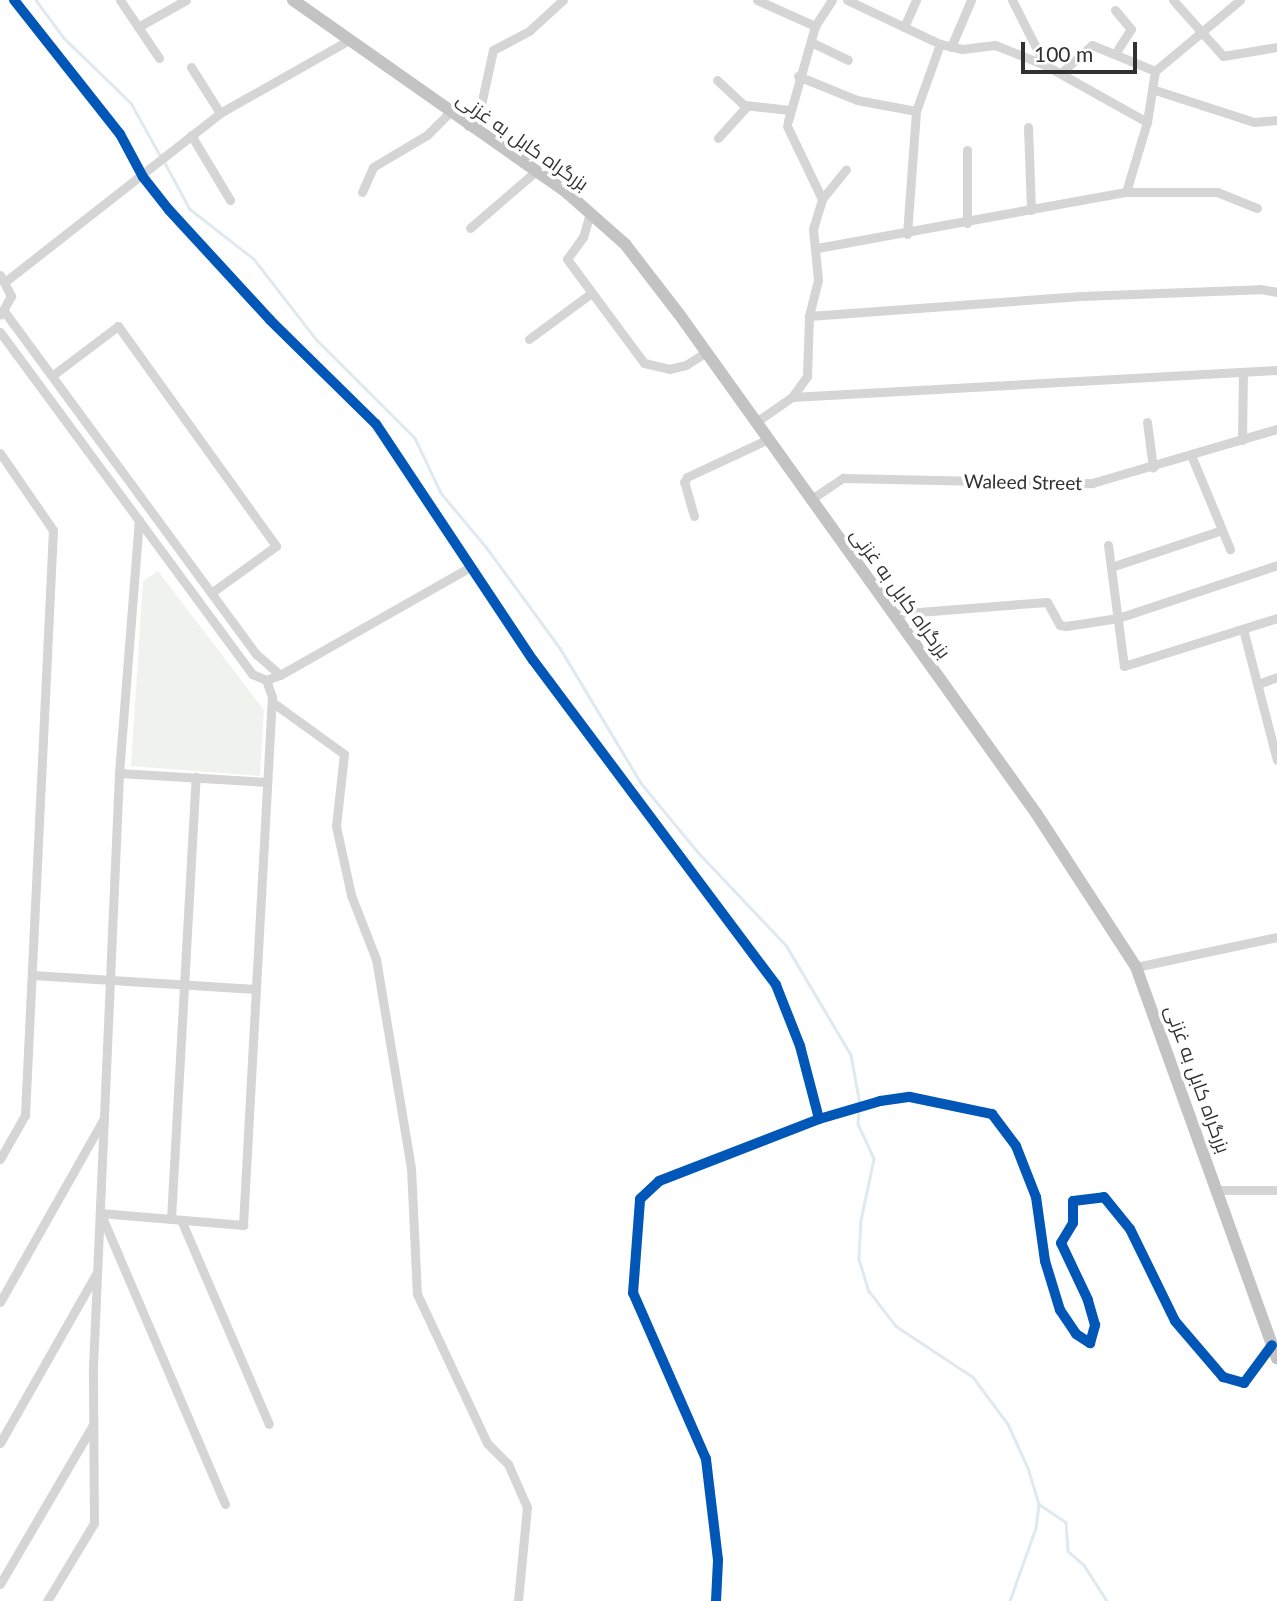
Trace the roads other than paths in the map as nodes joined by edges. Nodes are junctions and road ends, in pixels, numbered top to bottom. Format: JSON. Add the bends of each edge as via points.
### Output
{"nodes":[{"id":1,"x":14,"y":0,"type":"edge"},
{"id":2,"x":120,"y":0,"type":"edge"},
{"id":3,"x":186,"y":0,"type":"edge"},
{"id":4,"x":293,"y":0,"type":"edge"},
{"id":5,"x":564,"y":0,"type":"edge"},
{"id":6,"x":757,"y":0,"type":"edge"},
{"id":7,"x":832,"y":0,"type":"edge"},
{"id":8,"x":847,"y":0,"type":"edge"},
{"id":9,"x":916,"y":0,"type":"edge"},
{"id":10,"x":971,"y":0,"type":"edge"},
{"id":11,"x":1012,"y":0,"type":"edge"},
{"id":12,"x":1173,"y":0,"type":"edge"},
{"id":13,"x":1240,"y":0,"type":"edge"},
{"id":14,"x":1115,"y":10,"type":"dead end"},
{"id":15,"x":815,"y":26,"type":"junction"},
{"id":16,"x":138,"y":27,"type":"junction"},
{"id":17,"x":904,"y":27,"type":"junction"},
{"id":18,"x":1200,"y":33,"type":"junction"},
{"id":19,"x":349,"y":40,"type":"junction"},
{"id":20,"x":811,"y":42,"type":"junction"},
{"id":21,"x":940,"y":44,"type":"junction"},
{"id":22,"x":951,"y":47,"type":"junction"},
{"id":23,"x":1277,"y":47,"type":"edge"},
{"id":24,"x":1116,"y":52,"type":"junction"},
{"id":25,"x":159,"y":58,"type":"dead end"},
{"id":26,"x":848,"y":60,"type":"dead end"},
{"id":27,"x":1045,"y":65,"type":"junction"},
{"id":28,"x":191,"y":67,"type":"dead end"},
{"id":29,"x":1155,"y":71,"type":"junction"},
{"id":30,"x":1062,"y":72,"type":"junction"},
{"id":31,"x":799,"y":76,"type":"junction"},
{"id":32,"x":717,"y":80,"type":"dead end"},
{"id":33,"x":1155,"y":90,"type":"junction"},
{"id":34,"x":747,"y":106,"type":"junction"},
{"id":35,"x":790,"y":110,"type":"junction"},
{"id":36,"x":916,"y":111,"type":"junction"},
{"id":37,"x":219,"y":113,"type":"junction"},
{"id":38,"x":449,"y":113,"type":"junction"},
{"id":39,"x":1277,"y":120,"type":"edge"},
{"id":40,"x":1147,"y":122,"type":"junction"},
{"id":41,"x":468,"y":126,"type":"junction"},
{"id":42,"x":1028,"y":127,"type":"dead end"},
{"id":43,"x":188,"y":137,"type":"junction"},
{"id":44,"x":718,"y":138,"type":"dead end"},
{"id":45,"x":967,"y":150,"type":"dead end"},
{"id":46,"x":846,"y":169,"type":"dead end"},
{"id":47,"x":536,"y":171,"type":"junction"},
{"id":48,"x":143,"y":177,"type":"junction"},
{"id":49,"x":362,"y":192,"type":"dead end"},
{"id":50,"x":1126,"y":192,"type":"junction"},
{"id":51,"x":822,"y":199,"type":"junction"},
{"id":52,"x":230,"y":200,"type":"dead end"},
{"id":53,"x":1257,"y":208,"type":"dead end"},
{"id":54,"x":1031,"y":210,"type":"junction"},
{"id":55,"x":590,"y":213,"type":"junction"},
{"id":56,"x":967,"y":223,"type":"junction"},
{"id":57,"x":470,"y":228,"type":"dead end"},
{"id":58,"x":906,"y":234,"type":"junction"},
{"id":59,"x":817,"y":248,"type":"junction"},
{"id":60,"x":3,"y":278,"type":"edge"},
{"id":61,"x":1277,"y":292,"type":"edge"},
{"id":62,"x":590,"y":294,"type":"junction"},
{"id":63,"x":2,"y":313,"type":"edge"},
{"id":64,"x":809,"y":316,"type":"junction"},
{"id":65,"x":0,"y":332,"type":"edge"},
{"id":66,"x":529,"y":340,"type":"dead end"},
{"id":67,"x":706,"y":352,"type":"junction"},
{"id":68,"x":1277,"y":370,"type":"edge"},
{"id":69,"x":1243,"y":372,"type":"junction"},
{"id":70,"x":53,"y":375,"type":"junction"},
{"id":71,"x":792,"y":397,"type":"junction"},
{"id":72,"x":756,"y":422,"type":"junction"},
{"id":73,"x":1147,"y":422,"type":"dead end"},
{"id":74,"x":1277,"y":429,"type":"edge"},
{"id":75,"x":768,"y":439,"type":"junction"},
{"id":76,"x":1242,"y":440,"type":"junction"},
{"id":77,"x":0,"y":453,"type":"edge"},
{"id":78,"x":1191,"y":456,"type":"junction"},
{"id":79,"x":1153,"y":468,"type":"junction"},
{"id":80,"x":810,"y":500,"type":"junction"},
{"id":81,"x":694,"y":516,"type":"dead end"},
{"id":82,"x":139,"y":520,"type":"junction"},
{"id":83,"x":1222,"y":530,"type":"junction"},
{"id":84,"x":1108,"y":545,"type":"dead end"},
{"id":85,"x":1230,"y":549,"type":"dead end"},
{"id":86,"x":1277,"y":565,"type":"edge"},
{"id":87,"x":1111,"y":567,"type":"junction"},
{"id":88,"x":468,"y":568,"type":"junction"},
{"id":89,"x":211,"y":593,"type":"junction"},
{"id":90,"x":893,"y":614,"type":"junction"},
{"id":91,"x":1118,"y":618,"type":"junction"},
{"id":92,"x":1277,"y":618,"type":"edge"},
{"id":93,"x":1243,"y":629,"type":"junction"},
{"id":94,"x":280,"y":675,"type":"junction"},
{"id":95,"x":1277,"y":677,"type":"edge"},
{"id":96,"x":266,"y":680,"type":"junction"},
{"id":97,"x":1258,"y":684,"type":"junction"},
{"id":98,"x":272,"y":702,"type":"junction"},
{"id":99,"x":1277,"y":760,"type":"edge"},
{"id":100,"x":119,"y":773,"type":"junction"},
{"id":101,"x":196,"y":778,"type":"junction"},
{"id":102,"x":267,"y":782,"type":"junction"},
{"id":103,"x":1277,"y":937,"type":"edge"},
{"id":104,"x":1136,"y":967,"type":"junction"},
{"id":105,"x":32,"y":975,"type":"junction"},
{"id":106,"x":110,"y":980,"type":"junction"},
{"id":107,"x":184,"y":985,"type":"junction"},
{"id":108,"x":256,"y":989,"type":"junction"},
{"id":109,"x":104,"y":1116,"type":"junction"},
{"id":110,"x":819,"y":1119,"type":"junction"},
{"id":111,"x":0,"y":1159,"type":"edge"},
{"id":112,"x":1218,"y":1190,"type":"junction"},
{"id":113,"x":1277,"y":1190,"type":"edge"},
{"id":114,"x":100,"y":1213,"type":"junction"},
{"id":115,"x":176,"y":1220,"type":"junction"},
{"id":116,"x":97,"y":1272,"type":"junction"},
{"id":117,"x":0,"y":1302,"type":"edge"},
{"id":118,"x":1272,"y":1345,"type":"junction"},
{"id":119,"x":1277,"y":1358,"type":"edge"},
{"id":120,"x":94,"y":1424,"type":"junction"},
{"id":121,"x":269,"y":1424,"type":"dead end"},
{"id":122,"x":0,"y":1443,"type":"edge"},
{"id":123,"x":225,"y":1504,"type":"dead end"},
{"id":124,"x":0,"y":1584,"type":"edge"},
{"id":125,"x":47,"y":1601,"type":"edge"},
{"id":126,"x":518,"y":1601,"type":"edge"},
{"id":127,"x":716,"y":1601,"type":"edge"}],
"edges":[{"from":1,"to":48,"type":"street","via":[[120,134]]},
{"from":2,"to":16,"type":"street"},
{"from":3,"to":16,"type":"street"},
{"from":4,"to":19,"type":"highway","name":"بزرگراه کابل به غزنی"},
{"from":5,"to":41,"type":"street","via":[[528,31],[493,50],[481,105]]},
{"from":6,"to":15,"type":"street"},
{"from":7,"to":15,"type":"street"},
{"from":8,"to":17,"type":"street"},
{"from":9,"to":17,"type":"street"},
{"from":10,"to":22,"type":"street"},
{"from":11,"to":27,"type":"street"},
{"from":12,"to":18,"type":"street"},
{"from":13,"to":18,"type":"street"},
{"from":14,"to":24,"type":"street","via":[[1131,29]]},
{"from":15,"to":20,"type":"street"},
{"from":16,"to":25,"type":"street"},
{"from":17,"to":21,"type":"street"},
{"from":18,"to":23,"type":"street","via":[[1229,58]]},
{"from":18,"to":29,"type":"street"},
{"from":19,"to":37,"type":"street"},
{"from":19,"to":38,"type":"highway","name":"بزرگراه کابل به غزنی"},
{"from":20,"to":26,"type":"street"},
{"from":20,"to":31,"type":"street"},
{"from":21,"to":22,"type":"street"},
{"from":21,"to":36,"type":"street"},
{"from":22,"to":27,"type":"street","via":[[995,45]]},
{"from":24,"to":29,"type":"street"},
{"from":24,"to":30,"type":"street","via":[[1092,45]]},
{"from":27,"to":30,"type":"street"},
{"from":28,"to":37,"type":"street"},
{"from":29,"to":33,"type":"street"},
{"from":30,"to":40,"type":"street"},
{"from":31,"to":35,"type":"street"},
{"from":31,"to":36,"type":"street","via":[[857,100]]},
{"from":32,"to":34,"type":"street"},
{"from":33,"to":39,"type":"street","via":[[1254,122]]},
{"from":33,"to":40,"type":"street"},
{"from":34,"to":35,"type":"street"},
{"from":34,"to":44,"type":"street"},
{"from":35,"to":51,"type":"street","via":[[787,124]]},
{"from":36,"to":58,"type":"street"},
{"from":37,"to":43,"type":"street"},
{"from":38,"to":41,"type":"highway","name":"بزرگراه کابل به غزنی"},
{"from":38,"to":49,"type":"street","via":[[427,135],[373,167]]},
{"from":40,"to":50,"type":"street"},
{"from":41,"to":47,"type":"highway","name":"بزرگراه کابل به غزنی"},
{"from":42,"to":54,"type":"street"},
{"from":43,"to":48,"type":"street","via":[[153,163]]},
{"from":43,"to":52,"type":"street"},
{"from":45,"to":56,"type":"street"},
{"from":46,"to":51,"type":"street"},
{"from":47,"to":55,"type":"highway","name":"بزرگراه کابل به غزنی"},
{"from":47,"to":57,"type":"street"},
{"from":48,"to":60,"type":"street"},
{"from":48,"to":88,"type":"street","via":[[270,320],[376,424]]},
{"from":50,"to":53,"type":"street","via":[[1217,192]]},
{"from":50,"to":54,"type":"street"},
{"from":51,"to":59,"type":"street","via":[[813,229]]},
{"from":54,"to":56,"type":"street"},
{"from":55,"to":62,"type":"street","via":[[583,237],[567,259]]},
{"from":55,"to":67,"type":"highway","name":"بزرگراه کابل به غزنی","via":[[625,244]]},
{"from":56,"to":58,"type":"street"},
{"from":58,"to":59,"type":"street"},
{"from":59,"to":64,"type":"street","via":[[818,280]]},
{"from":60,"to":63,"type":"street","via":[[10,296]]},
{"from":61,"to":64,"type":"street","via":[[1081,296]]},
{"from":62,"to":66,"type":"street"},
{"from":62,"to":67,"type":"street","via":[[648,366],[686,365]]},
{"from":63,"to":70,"type":"street"},
{"from":64,"to":71,"type":"street","via":[[807,376]]},
{"from":65,"to":82,"type":"street"},
{"from":67,"to":72,"type":"highway","name":"بزرگراه کابل به غزنی"},
{"from":68,"to":69,"type":"street"},
{"from":69,"to":71,"type":"street"},
{"from":69,"to":76,"type":"street"},
{"from":70,"to":89,"type":"street"},
{"from":70,"to":89,"type":"street","via":[[118,326],[276,546]]},
{"from":71,"to":72,"type":"street"},
{"from":72,"to":75,"type":"highway","name":"بزرگراه کابل به غزنی"},
{"from":73,"to":79,"type":"street"},
{"from":74,"to":76,"type":"street","name":"Waleed Street"},
{"from":75,"to":80,"type":"highway","name":"بزرگراه کابل به غزنی"},
{"from":75,"to":81,"type":"street","via":[[687,477],[684,482]]},
{"from":76,"to":78,"type":"street","name":"Waleed Street"},
{"from":77,"to":105,"type":"street","via":[[53,530]]},
{"from":78,"to":79,"type":"street","name":"Waleed Street"},
{"from":78,"to":83,"type":"street"},
{"from":79,"to":80,"type":"street","name":"Waleed Street","via":[[1092,483],[843,478]]},
{"from":80,"to":90,"type":"highway","name":"بزرگراه کابل به غزنی"},
{"from":82,"to":96,"type":"street","via":[[252,674]]},
{"from":82,"to":100,"type":"street"},
{"from":83,"to":85,"type":"street"},
{"from":83,"to":87,"type":"street"},
{"from":84,"to":87,"type":"street"},
{"from":86,"to":91,"type":"street"},
{"from":87,"to":91,"type":"street"},
{"from":88,"to":94,"type":"street"},
{"from":88,"to":110,"type":"street","via":[[776,985],[800,1046]]},
{"from":89,"to":94,"type":"street","via":[[256,654]]},
{"from":90,"to":91,"type":"street","via":[[1039,601],[1052,606],[1060,625]]},
{"from":90,"to":104,"type":"highway","name":"بزرگراه کابل به غزنی","via":[[1036,813]]},
{"from":91,"to":93,"type":"street","via":[[1124,666]]},
{"from":92,"to":93,"type":"street"},
{"from":93,"to":97,"type":"street"},
{"from":94,"to":96,"type":"street"},
{"from":95,"to":97,"type":"street"},
{"from":96,"to":98,"type":"street"},
{"from":97,"to":99,"type":"street"},
{"from":98,"to":102,"type":"street"},
{"from":98,"to":126,"type":"street","via":[[344,754],[336,826],[351,895],[376,959],[411,1168],[417,1294],[487,1443],[508,1464],[527,1507]]},
{"from":100,"to":101,"type":"street"},
{"from":100,"to":106,"type":"street"},
{"from":101,"to":102,"type":"street"},
{"from":101,"to":107,"type":"street"},
{"from":102,"to":108,"type":"street"},
{"from":103,"to":104,"type":"street"},
{"from":104,"to":112,"type":"highway","name":"بزرگراه کابل به غزنی"},
{"from":105,"to":106,"type":"street"},
{"from":105,"to":111,"type":"street","via":[[25,1115]]},
{"from":106,"to":107,"type":"street"},
{"from":106,"to":109,"type":"street"},
{"from":107,"to":108,"type":"street"},
{"from":107,"to":115,"type":"street"},
{"from":108,"to":115,"type":"street","via":[[243,1225]]},
{"from":109,"to":114,"type":"street"},
{"from":109,"to":117,"type":"street"},
{"from":110,"to":118,"type":"street","via":[[910,1097],[992,1114],[1016,1146],[1037,1196],[1045,1261],[1060,1310],[1076,1334],[1090,1343],[1095,1325],[1061,1243],[1073,1223],[1073,1201],[1104,1197],[1130,1230],[1175,1321],[1223,1377],[1244,1382]]},
{"from":110,"to":127,"type":"street","via":[[659,1181],[640,1199],[633,1293],[706,1459],[718,1560]]},
{"from":112,"to":113,"type":"street"},
{"from":112,"to":118,"type":"highway","name":"بزرگراه کابل به غزنی"},
{"from":114,"to":115,"type":"street"},
{"from":114,"to":116,"type":"street"},
{"from":114,"to":123,"type":"street"},
{"from":115,"to":121,"type":"street"},
{"from":116,"to":120,"type":"street"},
{"from":116,"to":122,"type":"street"},
{"from":118,"to":119,"type":"highway","name":"بزرگراه کابل به غزنی"},
{"from":120,"to":124,"type":"street"},
{"from":120,"to":125,"type":"street","via":[[94,1523]]}]}
